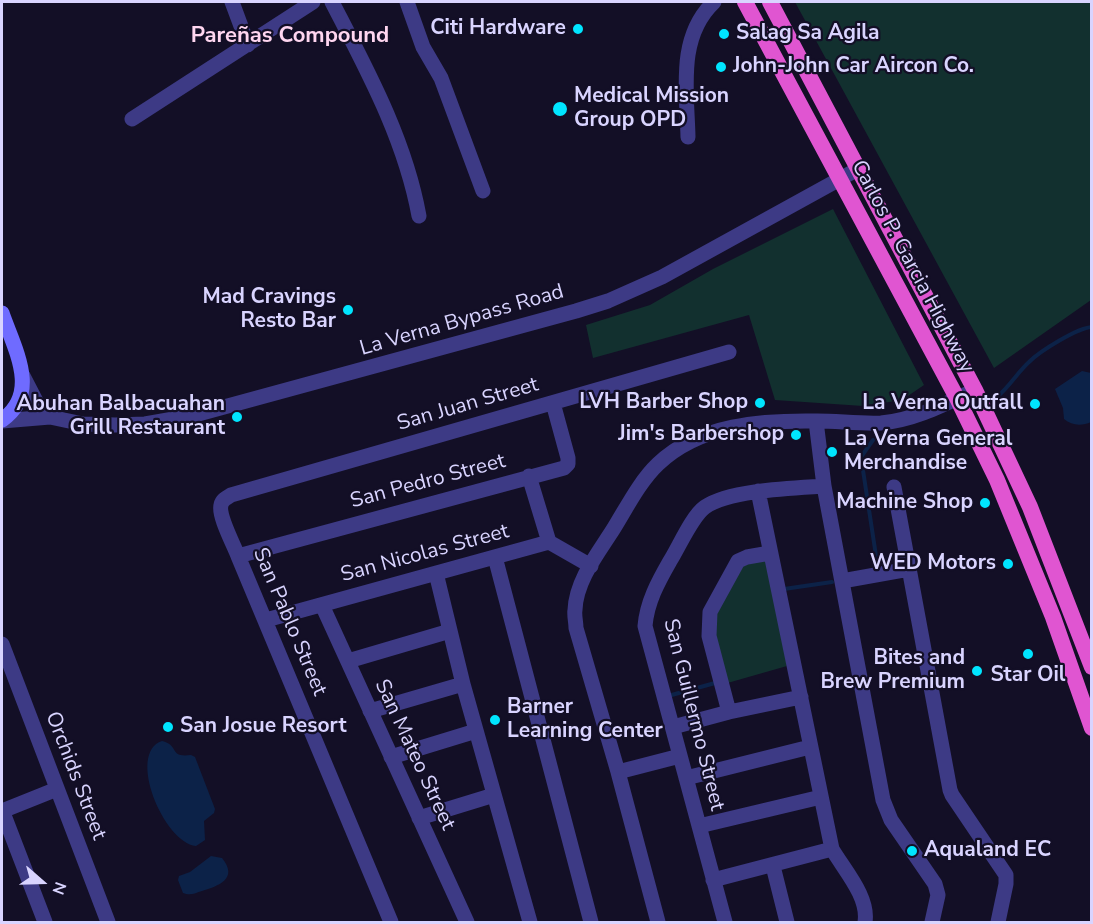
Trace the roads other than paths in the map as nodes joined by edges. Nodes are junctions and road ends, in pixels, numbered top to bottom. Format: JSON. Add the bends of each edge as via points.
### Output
{"nodes":[{"id":1,"x":232,"y":2,"type":"edge"},
{"id":2,"x":313,"y":2,"type":"edge"},
{"id":3,"x":332,"y":2,"type":"edge"},
{"id":4,"x":407,"y":2,"type":"edge"},
{"id":5,"x":714,"y":2,"type":"edge"},
{"id":6,"x":745,"y":2,"type":"edge"},
{"id":7,"x":770,"y":2,"type":"edge"},
{"id":8,"x":248,"y":45,"type":"junction"},
{"id":9,"x":132,"y":119,"type":"dead end"},
{"id":10,"x":688,"y":137,"type":"dead end"},
{"id":11,"x":858,"y":169,"type":"junction"},
{"id":12,"x":839,"y":179,"type":"junction"},
{"id":13,"x":483,"y":191,"type":"dead end"},
{"id":14,"x":419,"y":216,"type":"dead end"},
{"id":15,"x":2,"y":313,"type":"edge"},
{"id":16,"x":729,"y":352,"type":"dead end"},
{"id":17,"x":23,"y":376,"type":"junction"},
{"id":18,"x":975,"y":390,"type":"junction"},
{"id":19,"x":957,"y":398,"type":"junction"},
{"id":20,"x":553,"y":403,"type":"junction"},
{"id":21,"x":50,"y":417,"type":"junction"},
{"id":22,"x":2,"y":420,"type":"edge"},
{"id":23,"x":816,"y":421,"type":"junction"},
{"id":24,"x":529,"y":476,"type":"junction"},
{"id":25,"x":824,"y":486,"type":"junction"},
{"id":26,"x":894,"y":487,"type":"dead end"},
{"id":27,"x":758,"y":491,"type":"junction"},
{"id":28,"x":221,"y":503,"type":"joint"},
{"id":29,"x":549,"y":542,"type":"junction"},
{"id":30,"x":770,"y":553,"type":"junction"},
{"id":31,"x":238,"y":556,"type":"junction"},
{"id":32,"x":495,"y":557,"type":"junction"},
{"id":33,"x":591,"y":566,"type":"junction"},
{"id":34,"x":909,"y":569,"type":"junction"},
{"id":35,"x":436,"y":573,"type":"junction"},
{"id":36,"x":842,"y":582,"type":"junction"},
{"id":37,"x":322,"y":605,"type":"junction"},
{"id":38,"x":1070,"y":608,"type":"junction"},
{"id":39,"x":1053,"y":616,"type":"junction"},
{"id":40,"x":266,"y":620,"type":"junction"},
{"id":41,"x":450,"y":631,"type":"junction"},
{"id":42,"x":2,"y":644,"type":"edge"},
{"id":43,"x":348,"y":661,"type":"junction"},
{"id":44,"x":1092,"y":667,"type":"edge"},
{"id":45,"x":463,"y":684,"type":"junction"},
{"id":46,"x":801,"y":697,"type":"junction"},
{"id":47,"x":370,"y":711,"type":"junction"},
{"id":48,"x":729,"y":712,"type":"junction"},
{"id":49,"x":673,"y":727,"type":"junction"},
{"id":50,"x":1092,"y":728,"type":"edge"},
{"id":51,"x":476,"y":730,"type":"junction"},
{"id":52,"x":810,"y":747,"type":"junction"},
{"id":53,"x":680,"y":756,"type":"junction"},
{"id":54,"x":392,"y":757,"type":"junction"},
{"id":55,"x":618,"y":772,"type":"junction"},
{"id":56,"x":686,"y":778,"type":"junction"},
{"id":57,"x":57,"y":789,"type":"junction"},
{"id":58,"x":494,"y":795,"type":"junction"},
{"id":59,"x":820,"y":797,"type":"junction"},
{"id":60,"x":2,"y":810,"type":"edge"},
{"id":61,"x":419,"y":818,"type":"junction"},
{"id":62,"x":699,"y":826,"type":"junction"},
{"id":63,"x":832,"y":849,"type":"junction"},
{"id":64,"x":773,"y":866,"type":"junction"},
{"id":65,"x":713,"y":880,"type":"junction"},
{"id":66,"x":45,"y":922,"type":"edge"},
{"id":67,"x":108,"y":922,"type":"edge"},
{"id":68,"x":391,"y":922,"type":"edge"},
{"id":69,"x":467,"y":922,"type":"edge"},
{"id":70,"x":530,"y":922,"type":"edge"},
{"id":71,"x":591,"y":922,"type":"edge"},
{"id":72,"x":658,"y":922,"type":"edge"},
{"id":73,"x":725,"y":922,"type":"edge"},
{"id":74,"x":787,"y":922,"type":"edge"},
{"id":75,"x":865,"y":922,"type":"edge"},
{"id":76,"x":932,"y":922,"type":"edge"},
{"id":77,"x":998,"y":922,"type":"edge"}],
"edges":[{"from":1,"to":8,"type":"street"},
{"from":2,"to":8,"type":"street"},
{"from":3,"to":14,"type":"street","via":[[375,86],[409,170]]},
{"from":4,"to":13,"type":"street","via":[[423,47],[441,78]]},
{"from":5,"to":10,"type":"street","via":[[690,38],[686,63]]},
{"from":6,"to":12,"type":"highway","name":"Carlos P. Garcia Highway"},
{"from":7,"to":11,"type":"highway","name":"Carlos P. Garcia Highway"},
{"from":8,"to":9,"type":"street"},
{"from":11,"to":12,"type":"street","name":"La Verna Bypass Road"},
{"from":11,"to":18,"type":"highway","name":"Carlos P. Garcia Highway"},
{"from":12,"to":19,"type":"highway","name":"Carlos P. Garcia Highway"},
{"from":12,"to":21,"type":"street","name":"La Verna Bypass Road","via":[[662,278],[576,311],[191,416],[115,425]]},
{"from":15,"to":17,"type":"main road"},
{"from":16,"to":20,"type":"street","name":"San Juan Street"},
{"from":17,"to":21,"type":"street","via":[[37,403]]},
{"from":17,"to":22,"type":"main road","via":[[20,400]]},
{"from":18,"to":19,"type":"street"},
{"from":18,"to":38,"type":"highway","name":"Carlos P. Garcia Highway","via":[[1026,498]]},
{"from":19,"to":23,"type":"street","via":[[896,420]]},
{"from":19,"to":39,"type":"highway","name":"Carlos P. Garcia Highway","via":[[997,480]]},
{"from":20,"to":24,"type":"street","name":"San Pedro Street","via":[[568,464]]},
{"from":20,"to":28,"type":"street","name":"San Juan Street","via":[[231,495]]},
{"from":21,"to":22,"type":"street","name":"La Verna Bypass Road"},
{"from":23,"to":25,"type":"street"},
{"from":23,"to":33,"type":"street","via":[[736,426],[691,440],[669,454],[637,492]]},
{"from":24,"to":29,"type":"street"},
{"from":24,"to":31,"type":"street","name":"San Pedro Street"},
{"from":25,"to":27,"type":"street","name":"San Guillermo Street"},
{"from":25,"to":36,"type":"street"},
{"from":26,"to":34,"type":"street"},
{"from":27,"to":30,"type":"street"},
{"from":27,"to":49,"type":"street","name":"San Guillermo Street","via":[[705,507],[650,600],[645,626]]},
{"from":28,"to":31,"type":"street","name":"San Pablo Street"},
{"from":29,"to":32,"type":"street","name":"San Nicolas Street"},
{"from":29,"to":33,"type":"street"},
{"from":30,"to":46,"type":"street"},
{"from":30,"to":48,"type":"street","via":[[738,561],[710,612],[709,636]]},
{"from":31,"to":40,"type":"street","name":"San Pablo Street"},
{"from":32,"to":35,"type":"street","name":"San Nicolas Street"},
{"from":32,"to":71,"type":"street"},
{"from":33,"to":55,"type":"street","via":[[574,609],[576,628]]},
{"from":34,"to":36,"type":"street"},
{"from":34,"to":77,"type":"street","via":[[950,790],[1006,874]]},
{"from":35,"to":37,"type":"street","name":"San Nicolas Street"},
{"from":35,"to":41,"type":"street"},
{"from":36,"to":76,"type":"street","via":[[883,800],[891,820],[935,884],[938,895]]},
{"from":37,"to":40,"type":"street","name":"San Nicolas Street"},
{"from":37,"to":43,"type":"street","name":"San Mateo Street"},
{"from":38,"to":39,"type":"highway"},
{"from":38,"to":44,"type":"highway","name":"Carlos P. Garcia Highway"},
{"from":39,"to":50,"type":"highway","name":"Carlos P. Garcia Highway"},
{"from":40,"to":68,"type":"street","name":"San Pablo Street"},
{"from":41,"to":43,"type":"street"},
{"from":41,"to":45,"type":"street"},
{"from":42,"to":57,"type":"street","name":"Orchids Street"},
{"from":43,"to":47,"type":"street","name":"San Mateo Street"},
{"from":45,"to":47,"type":"street"},
{"from":45,"to":51,"type":"street"},
{"from":46,"to":48,"type":"street"},
{"from":46,"to":52,"type":"street"},
{"from":47,"to":54,"type":"street","name":"San Mateo Street"},
{"from":48,"to":49,"type":"street"},
{"from":49,"to":53,"type":"street","name":"San Guillermo Street"},
{"from":51,"to":54,"type":"street"},
{"from":51,"to":58,"type":"street"},
{"from":52,"to":56,"type":"street"},
{"from":52,"to":59,"type":"street"},
{"from":53,"to":55,"type":"street"},
{"from":53,"to":56,"type":"street","name":"San Guillermo Street"},
{"from":54,"to":61,"type":"street","name":"San Mateo Street"},
{"from":55,"to":72,"type":"street"},
{"from":56,"to":62,"type":"street","name":"San Guillermo Street"},
{"from":57,"to":60,"type":"street"},
{"from":57,"to":67,"type":"street","name":"Orchids Street"},
{"from":58,"to":61,"type":"street"},
{"from":58,"to":70,"type":"street"},
{"from":59,"to":62,"type":"street"},
{"from":59,"to":63,"type":"street"},
{"from":60,"to":66,"type":"street"},
{"from":61,"to":69,"type":"street","name":"San Mateo Street"},
{"from":62,"to":65,"type":"street","name":"San Guillermo Street"},
{"from":63,"to":64,"type":"street"},
{"from":63,"to":75,"type":"street","via":[[861,897],[866,909]]},
{"from":64,"to":65,"type":"street"},
{"from":64,"to":74,"type":"street"},
{"from":65,"to":73,"type":"street","name":"San Guillermo Street"}]}
